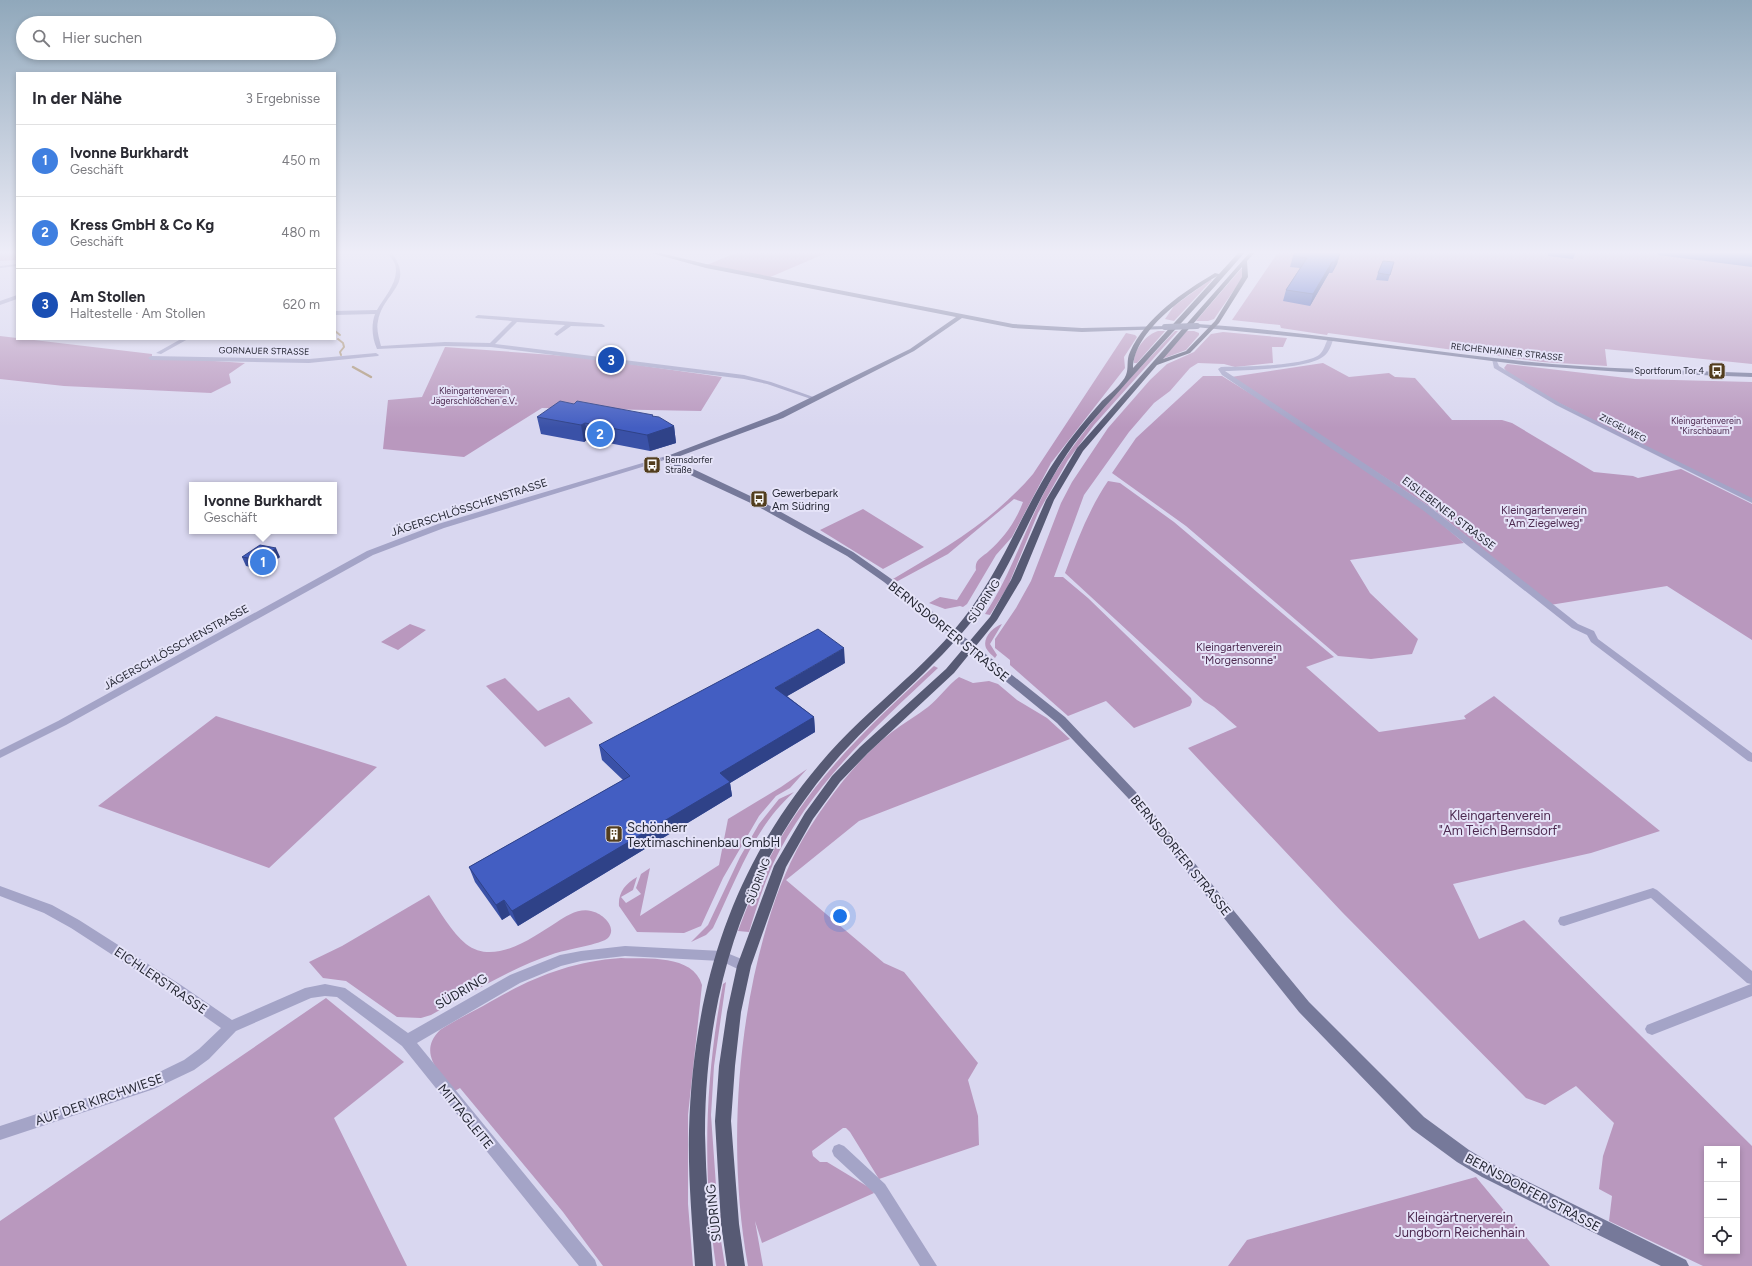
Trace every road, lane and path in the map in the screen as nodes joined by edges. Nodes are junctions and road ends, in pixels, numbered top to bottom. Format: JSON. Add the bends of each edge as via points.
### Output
{"nodes":[{"id":1,"x":926,"y":310,"type":"edge"},
{"id":2,"x":1166,"y":310,"type":"edge"},
{"id":3,"x":1188,"y":310,"type":"edge"},
{"id":4,"x":1200,"y":310,"type":"edge"},
{"id":5,"x":1224,"y":310,"type":"edge"},
{"id":6,"x":378,"y":312,"type":"joint"},
{"id":7,"x":336,"y":313,"type":"edge"},
{"id":8,"x":478,"y":317,"type":"dead end"},
{"id":9,"x":960,"y":317,"type":"junction"},
{"id":10,"x":516,"y":320,"type":"junction"},
{"id":11,"x":569,"y":325,"type":"junction"},
{"id":12,"x":602,"y":326,"type":"dead end"},
{"id":13,"x":1152,"y":327,"type":"junction"},
{"id":14,"x":1211,"y":327,"type":"junction"},
{"id":15,"x":557,"y":334,"type":"dead end"},
{"id":16,"x":183,"y":340,"type":"edge"},
{"id":17,"x":1330,"y":340,"type":"junction"},
{"id":18,"x":491,"y":346,"type":"junction"},
{"id":19,"x":159,"y":353,"type":"dead end"},
{"id":20,"x":376,"y":355,"type":"dead end"},
{"id":21,"x":151,"y":358,"type":"dead end"},
{"id":22,"x":1494,"y":360,"type":"junction"},
{"id":23,"x":1152,"y":365,"type":"junction"},
{"id":24,"x":1752,"y":375,"type":"edge"},
{"id":25,"x":1129,"y":376,"type":"junction"},
{"id":26,"x":816,"y":399,"type":"junction"},
{"id":27,"x":666,"y":458,"type":"junction"},
{"id":28,"x":1752,"y":501,"type":"edge"},
{"id":29,"x":955,"y":635,"type":"junction"},
{"id":30,"x":971,"y":647,"type":"junction"},
{"id":31,"x":0,"y":754,"type":"edge"},
{"id":32,"x":1752,"y":758,"type":"edge"},
{"id":33,"x":0,"y":891,"type":"edge"},
{"id":34,"x":1564,"y":921,"type":"dead end"},
{"id":35,"x":722,"y":956,"type":"junction"},
{"id":36,"x":744,"y":966,"type":"junction"},
{"id":37,"x":1752,"y":979,"type":"edge"},
{"id":38,"x":1752,"y":990,"type":"edge"},
{"id":39,"x":231,"y":1027,"type":"junction"},
{"id":40,"x":1652,"y":1029,"type":"dead end"},
{"id":41,"x":407,"y":1041,"type":"junction"},
{"id":42,"x":0,"y":1133,"type":"edge"},
{"id":43,"x":839,"y":1150,"type":"dead end"},
{"id":44,"x":589,"y":1266,"type":"edge"},
{"id":45,"x":704,"y":1266,"type":"edge"},
{"id":46,"x":736,"y":1266,"type":"edge"},
{"id":47,"x":929,"y":1266,"type":"edge"},
{"id":48,"x":1680,"y":1266,"type":"edge"}],
"edges":[{"from":1,"to":9,"type":"main road","name":"REICHENHAINER STRASSE"},
{"from":2,"to":13,"type":"main road"},
{"from":3,"to":25,"type":"main road","name":"SÜDRING"},
{"from":4,"to":23,"type":"main road","name":"SÜDRING"},
{"from":5,"to":14,"type":"main road"},
{"from":6,"to":7,"type":"street"},
{"from":6,"to":18,"type":"street","via":[[375,331],[379,348],[445,344]]},
{"from":8,"to":10,"type":"street"},
{"from":9,"to":13,"type":"main road","name":"REICHENHAINER STRASSE","via":[[1045,329]]},
{"from":9,"to":26,"type":"main road","name":"JÄGERSCHLÖSSCHENSTRASSE","via":[[924,343]]},
{"from":10,"to":11,"type":"street"},
{"from":10,"to":18,"type":"street"},
{"from":11,"to":12,"type":"street"},
{"from":11,"to":15,"type":"street"},
{"from":13,"to":14,"type":"main road","name":"REICHENHAINER STRASSE","bridge":true},
{"from":13,"to":25,"type":"main road","via":[[1145,332],[1132,355]]},
{"from":14,"to":17,"type":"main road","name":"REICHENHAINER STRASSE","via":[[1261,330]]},
{"from":14,"to":23,"type":"main road","via":[[1188,352]]},
{"from":16,"to":19,"type":"street"},
{"from":17,"to":22,"type":"main road","name":"REICHENHAINER STRASSE"},
{"from":17,"to":32,"type":"street","name":"EISLEBENER STRASSE","via":[[1323,355],[1311,360],[1221,369],[1225,375],[1427,509],[1575,626],[1591,633],[1594,640],[1605,649]]},
{"from":18,"to":26,"type":"street","via":[[744,377]]},
{"from":20,"to":21,"type":"street","name":"GORNAUER STRASSE","via":[[309,361]]},
{"from":22,"to":24,"type":"main road","name":"REICHENHAINER STRASSE","via":[[1578,368]]},
{"from":22,"to":28,"type":"street","name":"ZIEGELWEG","via":[[1496,367],[1558,404]]},
{"from":23,"to":30,"type":"main road","name":"SÜDRING","via":[[1092,434],[1066,470],[1041,519],[1009,594]]},
{"from":25,"to":29,"type":"main road","name":"SÜDRING","via":[[1084,426],[1058,461],[985,595]]},
{"from":26,"to":27,"type":"main road","name":"JÄGERSCHLÖSSCHENSTRASSE","via":[[780,416]]},
{"from":27,"to":29,"type":"main road","name":"BERNSDORFER STRASSE","via":[[766,507],[850,554],[887,580]]},
{"from":27,"to":31,"type":"street","name":"JÄGERSCHLÖSSCHENSTRASSE","via":[[441,526],[370,552],[62,723]]},
{"from":29,"to":30,"type":"main road","name":"BERNSDORFER STRASSE"},
{"from":29,"to":35,"type":"main road","name":"SÜDRING","via":[[844,744],[782,821],[748,884],[732,920]]},
{"from":30,"to":36,"type":"main road","name":"SÜDRING","via":[[936,684],[859,754],[820,800],[780,866]]},
{"from":30,"to":48,"type":"main road","name":"BERNSDORFER STRASSE","via":[[1061,720],[1109,770],[1304,1007],[1418,1123],[1488,1171]]},
{"from":33,"to":39,"type":"street","name":"EICHLERSTRASSE","via":[[48,909],[75,924]]},
{"from":34,"to":37,"type":"street","via":[[1653,894]]},
{"from":35,"to":36,"type":"street","name":"SÜDRING"},
{"from":35,"to":41,"type":"street","name":"SÜDRING","via":[[625,951],[582,956],[515,979]]},
{"from":35,"to":45,"type":"main road","name":"SÜDRING","via":[[707,1018],[698,1087],[697,1173]]},
{"from":36,"to":46,"type":"main road","name":"SÜDRING","via":[[734,1012],[723,1121],[730,1224]]},
{"from":38,"to":40,"type":"street"},
{"from":39,"to":41,"type":"street","name":"MITTAGLEITE","via":[[297,996],[324,990],[340,992]]},
{"from":39,"to":42,"type":"street","name":"AUF DER KIRCHWIESE","via":[[204,1054],[170,1075]]},
{"from":41,"to":44,"type":"street","name":"MITTAGLEITE"},
{"from":43,"to":47,"type":"street","via":[[880,1188]]}]}
